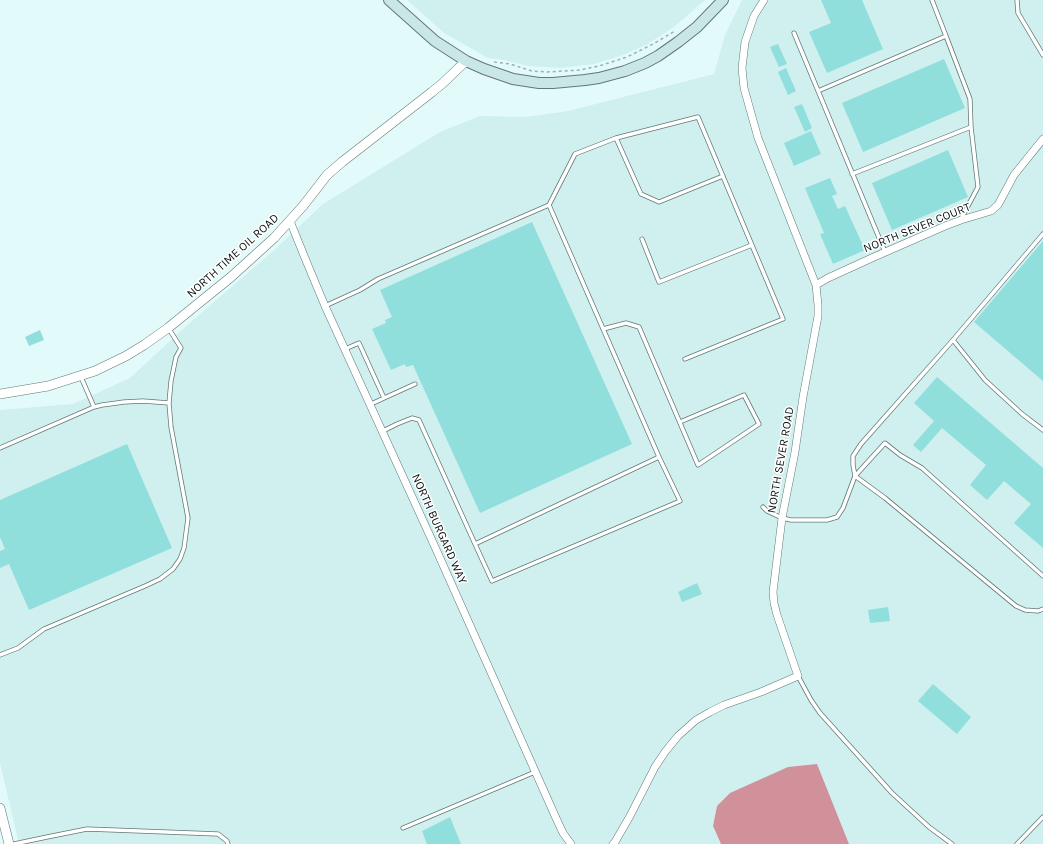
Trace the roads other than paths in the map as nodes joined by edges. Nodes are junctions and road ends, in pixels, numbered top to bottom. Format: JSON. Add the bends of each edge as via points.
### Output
{"nodes":[{"id":1,"x":389,"y":0,"type":"edge"},
{"id":2,"x":723,"y":0,"type":"edge"},
{"id":3,"x":764,"y":0,"type":"edge"},
{"id":4,"x":932,"y":0,"type":"edge"},
{"id":5,"x":1017,"y":0,"type":"edge"},
{"id":6,"x":794,"y":33,"type":"dead end"},
{"id":7,"x":946,"y":36,"type":"junction"},
{"id":8,"x":1043,"y":55,"type":"edge"},
{"id":9,"x":466,"y":61,"type":"junction"},
{"id":10,"x":818,"y":90,"type":"junction"},
{"id":11,"x":971,"y":127,"type":"junction"},
{"id":12,"x":616,"y":138,"type":"junction"},
{"id":13,"x":1043,"y":139,"type":"edge"},
{"id":14,"x":852,"y":174,"type":"junction"},
{"id":15,"x":723,"y":176,"type":"junction"},
{"id":16,"x":549,"y":205,"type":"junction"},
{"id":17,"x":961,"y":220,"type":"junction"},
{"id":18,"x":290,"y":221,"type":"junction"},
{"id":19,"x":1043,"y":234,"type":"edge"},
{"id":20,"x":642,"y":239,"type":"dead end"},
{"id":21,"x":752,"y":245,"type":"junction"},
{"id":22,"x":885,"y":252,"type":"junction"},
{"id":23,"x":816,"y":285,"type":"junction"},
{"id":24,"x":325,"y":306,"type":"junction"},
{"id":25,"x":168,"y":328,"type":"junction"},
{"id":26,"x":603,"y":329,"type":"junction"},
{"id":27,"x":953,"y":340,"type":"junction"},
{"id":28,"x":345,"y":348,"type":"junction"},
{"id":29,"x":685,"y":359,"type":"dead end"},
{"id":30,"x":81,"y":376,"type":"junction"},
{"id":31,"x":415,"y":384,"type":"dead end"},
{"id":32,"x":0,"y":394,"type":"edge"},
{"id":33,"x":384,"y":398,"type":"junction"},
{"id":34,"x":169,"y":403,"type":"junction"},
{"id":35,"x":370,"y":404,"type":"junction"},
{"id":36,"x":94,"y":408,"type":"junction"},
{"id":37,"x":680,"y":422,"type":"junction"},
{"id":38,"x":1043,"y":430,"type":"edge"},
{"id":39,"x":383,"y":431,"type":"junction"},
{"id":40,"x":0,"y":448,"type":"edge"},
{"id":41,"x":659,"y":457,"type":"junction"},
{"id":42,"x":855,"y":476,"type":"junction"},
{"id":43,"x":762,"y":507,"type":"dead end"},
{"id":44,"x":782,"y":518,"type":"junction"},
{"id":45,"x":475,"y":544,"type":"junction"},
{"id":46,"x":1043,"y":576,"type":"edge"},
{"id":47,"x":1043,"y":609,"type":"edge"},
{"id":48,"x":0,"y":655,"type":"edge"},
{"id":49,"x":798,"y":676,"type":"junction"},
{"id":50,"x":535,"y":772,"type":"junction"},
{"id":51,"x":0,"y":808,"type":"edge"},
{"id":52,"x":1043,"y":817,"type":"edge"},
{"id":53,"x":403,"y":828,"type":"dead end"},
{"id":54,"x":9,"y":844,"type":"edge"},
{"id":55,"x":14,"y":844,"type":"edge"},
{"id":56,"x":228,"y":844,"type":"edge"},
{"id":57,"x":570,"y":844,"type":"edge"},
{"id":58,"x":613,"y":844,"type":"edge"},
{"id":59,"x":952,"y":844,"type":"edge"},
{"id":60,"x":1017,"y":844,"type":"edge"}],
"edges":[{"from":1,"to":9,"type":"main road","via":[[435,41]]},
{"from":2,"to":9,"type":"main road","via":[[670,48],[645,63],[614,75],[539,83],[501,76]]},
{"from":3,"to":23,"type":"street","name":"NORTH SEVER ROAD","via":[[754,16],[745,42],[742,68],[744,88],[758,138]]},
{"from":4,"to":7,"type":"lane"},
{"from":5,"to":8,"type":"lane","via":[[1018,13]]},
{"from":6,"to":10,"type":"lane"},
{"from":7,"to":10,"type":"lane"},
{"from":7,"to":11,"type":"lane","via":[[970,99]]},
{"from":9,"to":18,"type":"street","name":"NORTH TIME OIL ROAD","via":[[432,92],[327,175]]},
{"from":10,"to":14,"type":"lane"},
{"from":11,"to":14,"type":"lane"},
{"from":11,"to":17,"type":"lane","via":[[978,187]]},
{"from":12,"to":15,"type":"lane","via":[[698,117]]},
{"from":12,"to":15,"type":"lane","via":[[641,194],[659,202]]},
{"from":12,"to":16,"type":"lane","via":[[575,154]]},
{"from":13,"to":17,"type":"street","name":"NORTH SEVER COURT","via":[[1014,175],[998,204],[991,211]]},
{"from":14,"to":22,"type":"lane"},
{"from":15,"to":21,"type":"lane"},
{"from":16,"to":24,"type":"lane"},
{"from":16,"to":26,"type":"lane"},
{"from":17,"to":22,"type":"street","name":"NORTH SEVER COURT"},
{"from":18,"to":24,"type":"street","name":"NORTH BURGARD WAY"},
{"from":18,"to":25,"type":"street","name":"NORTH TIME OIL ROAD","via":[[231,277]]},
{"from":19,"to":27,"type":"lane"},
{"from":20,"to":21,"type":"lane","via":[[659,282]]},
{"from":21,"to":29,"type":"lane","via":[[783,319]]},
{"from":22,"to":23,"type":"street","name":"NORTH SEVER COURT"},
{"from":23,"to":44,"type":"street","name":"NORTH SEVER ROAD","via":[[818,316]]},
{"from":24,"to":28,"type":"street","name":"NORTH BURGARD WAY"},
{"from":25,"to":30,"type":"street","name":"NORTH TIME OIL ROAD","via":[[126,356]]},
{"from":25,"to":34,"type":"lane","via":[[181,348],[176,357]]},
{"from":26,"to":37,"type":"lane","via":[[626,323],[639,327]]},
{"from":26,"to":41,"type":"lane"},
{"from":27,"to":38,"type":"lane","via":[[985,380]]},
{"from":27,"to":42,"type":"lane","via":[[861,444],[854,456]]},
{"from":28,"to":33,"type":"lane","via":[[359,343]]},
{"from":28,"to":35,"type":"street","name":"NORTH BURGARD WAY"},
{"from":30,"to":32,"type":"street","name":"NORTH TIME OIL ROAD","via":[[48,386]]},
{"from":30,"to":36,"type":"lane"},
{"from":31,"to":33,"type":"lane"},
{"from":33,"to":35,"type":"lane"},
{"from":34,"to":36,"type":"lane","via":[[124,402]]},
{"from":34,"to":48,"type":"lane","via":[[170,427],[188,518],[180,559],[173,569],[160,579],[44,629],[18,648]]},
{"from":35,"to":39,"type":"street","name":"NORTH BURGARD WAY"},
{"from":36,"to":40,"type":"lane"},
{"from":37,"to":37,"type":"lane","via":[[698,465],[759,424],[744,394]]},
{"from":39,"to":45,"type":"lane","via":[[412,418],[419,420]]},
{"from":39,"to":50,"type":"street","name":"NORTH BURGARD WAY"},
{"from":41,"to":45,"type":"lane"},
{"from":41,"to":45,"type":"lane","via":[[680,501],[492,581]]},
{"from":42,"to":44,"type":"lane","via":[[837,517],[827,520]]},
{"from":42,"to":46,"type":"lane","via":[[885,443],[922,468]]},
{"from":42,"to":47,"type":"lane","via":[[1016,606],[1025,610]]},
{"from":43,"to":44,"type":"lane"},
{"from":44,"to":49,"type":"street","name":"NORTH SEVER ROAD","via":[[773,592],[774,603]]},
{"from":49,"to":58,"type":"street","via":[[724,705],[696,720],[678,736],[664,752]]},
{"from":49,"to":59,"type":"lane","via":[[820,713],[892,793]]},
{"from":50,"to":53,"type":"lane"},
{"from":50,"to":57,"type":"street","name":"NORTH BURGARD WAY"},
{"from":51,"to":54,"type":"street"},
{"from":52,"to":60,"type":"lane"},
{"from":55,"to":56,"type":"lane","via":[[87,829],[218,834]]}]}
